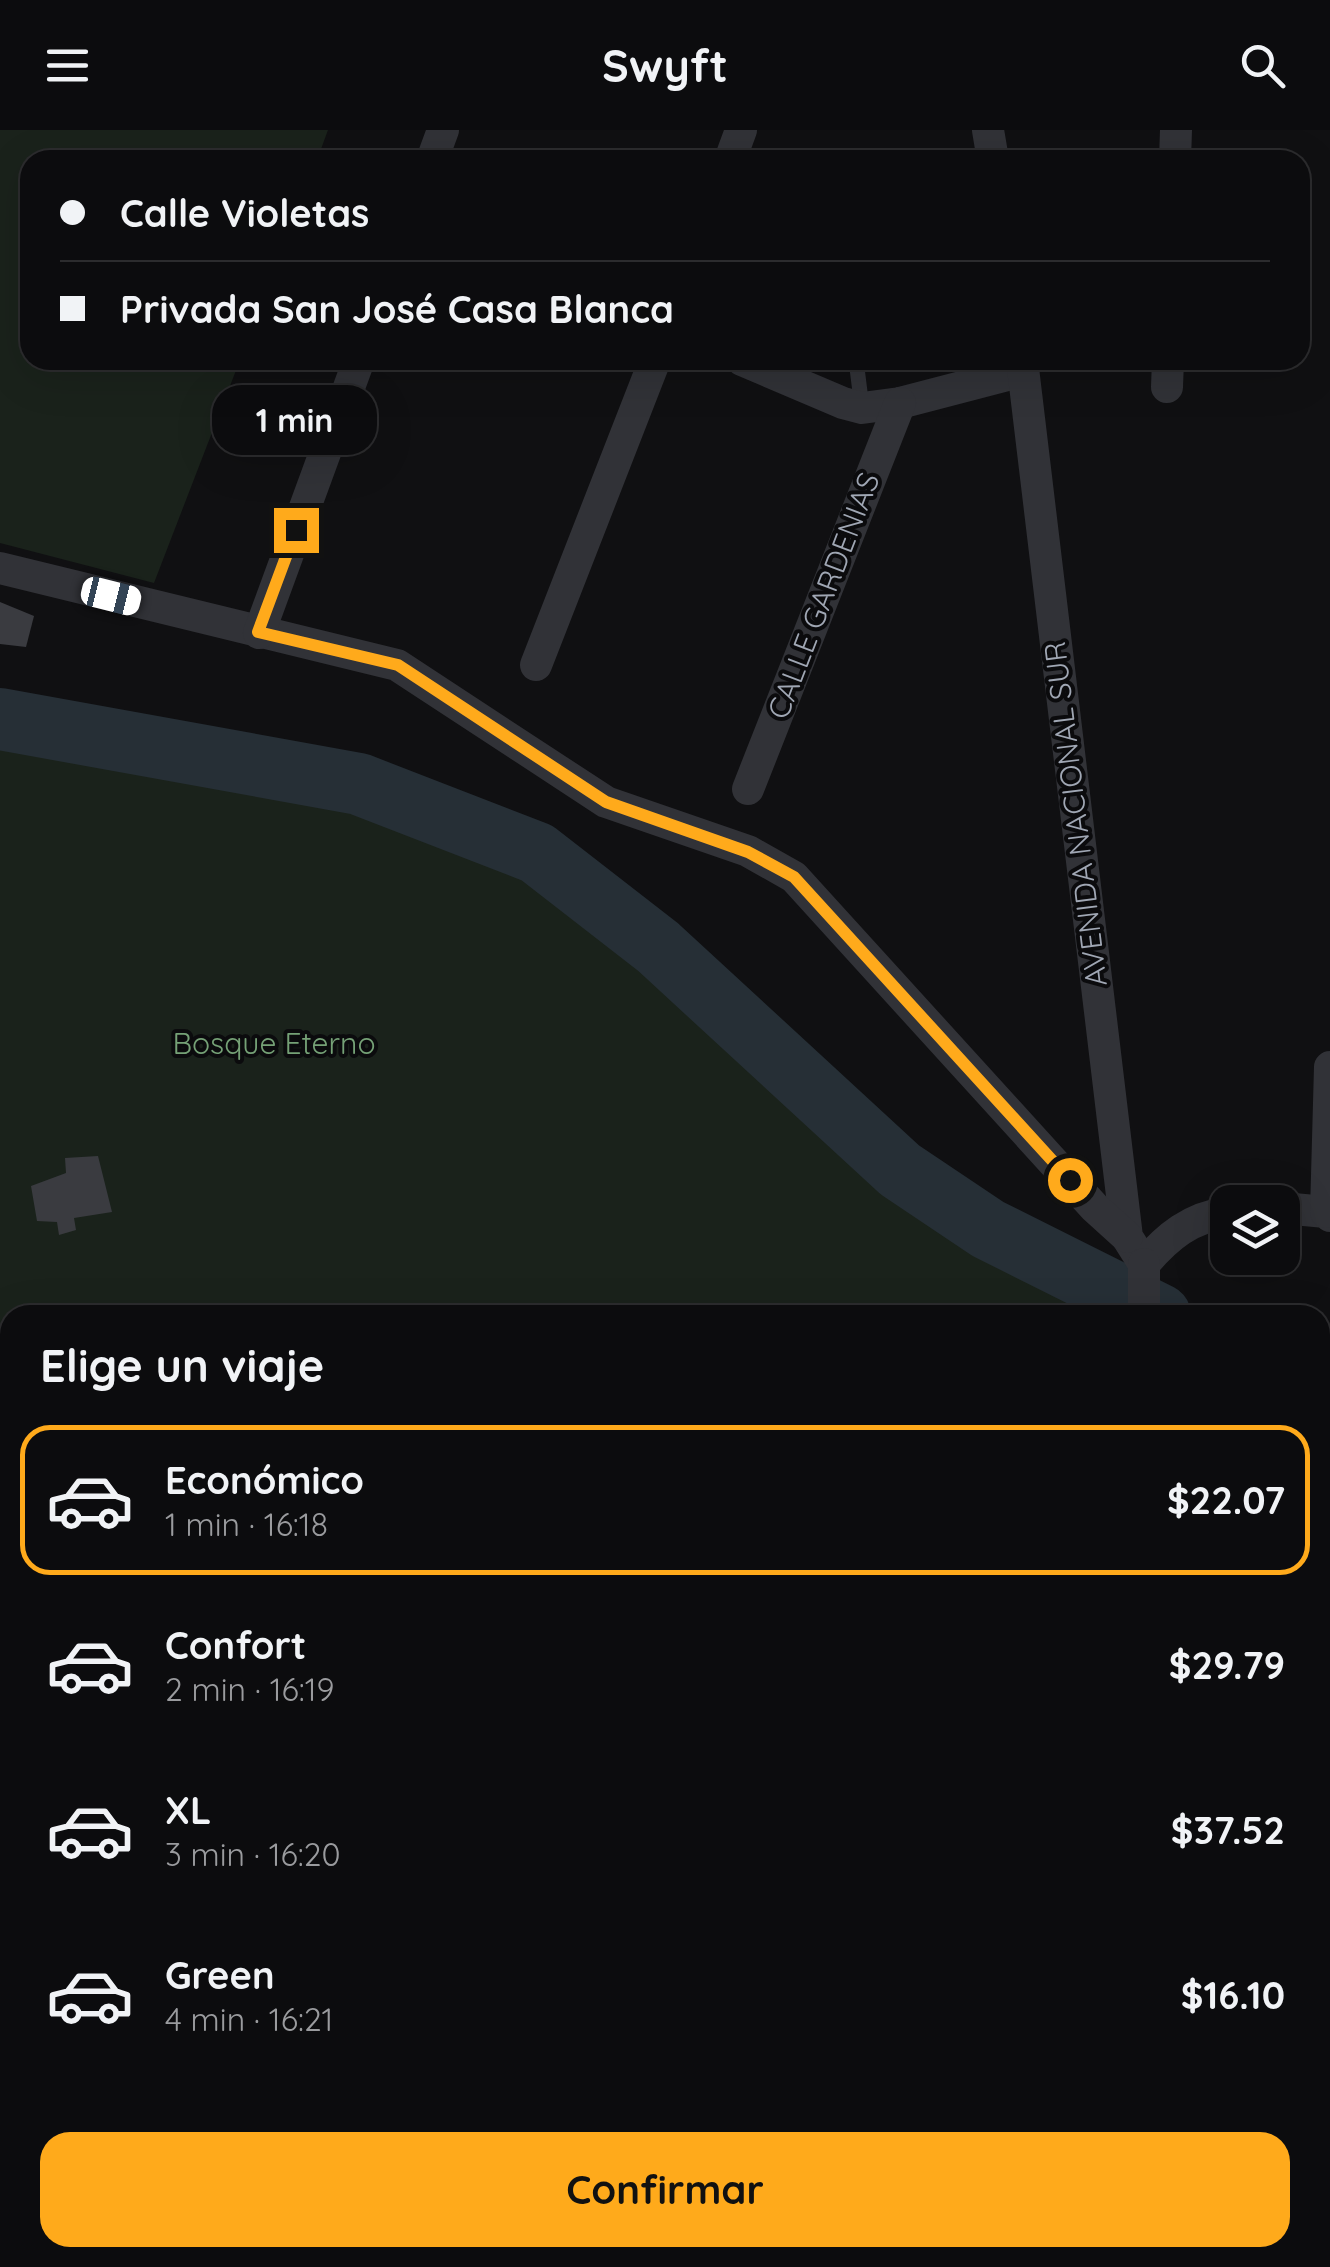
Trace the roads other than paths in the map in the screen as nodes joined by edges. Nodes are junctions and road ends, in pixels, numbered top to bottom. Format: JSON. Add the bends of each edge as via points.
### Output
{"nodes":[{"id":1,"x":355,"y":370,"type":"edge"},
{"id":2,"x":651,"y":370,"type":"edge"},
{"id":3,"x":765,"y":370,"type":"edge"},
{"id":4,"x":857,"y":370,"type":"edge"},
{"id":5,"x":1009,"y":370,"type":"edge"},
{"id":6,"x":1023,"y":370,"type":"edge"},
{"id":7,"x":900,"y":403,"type":"junction"},
{"id":8,"x":862,"y":408,"type":"junction"},
{"id":9,"x":0,"y":568,"type":"edge"},
{"id":10,"x":258,"y":632,"type":"junction"},
{"id":11,"x":536,"y":666,"type":"dead end"},
{"id":12,"x":748,"y":789,"type":"dead end"},
{"id":13,"x":1330,"y":1068,"type":"edge"},
{"id":14,"x":1300,"y":1210,"type":"edge"},
{"id":15,"x":1328,"y":1214,"type":"edge"},
{"id":16,"x":1210,"y":1215,"type":"edge"},
{"id":17,"x":1140,"y":1277,"type":"edge"}],
"edges":[{"from":1,"to":10,"type":"street"},
{"from":2,"to":11,"type":"street"},
{"from":3,"to":8,"type":"street"},
{"from":4,"to":8,"type":"lane"},
{"from":5,"to":7,"type":"street"},
{"from":6,"to":17,"type":"street","name":"AVENIDA NACIONAL SUR"},
{"from":7,"to":8,"type":"street"},
{"from":7,"to":12,"type":"street","name":"CALLE GARDENIAS"},
{"from":9,"to":10,"type":"street"},
{"from":10,"to":17,"type":"street","via":[[398,665],[606,802],[748,852],[794,877],[1095,1208]]},
{"from":13,"to":15,"type":"street"},
{"from":14,"to":15,"type":"street"},
{"from":16,"to":17,"type":"street","via":[[1168,1236]]}]}
